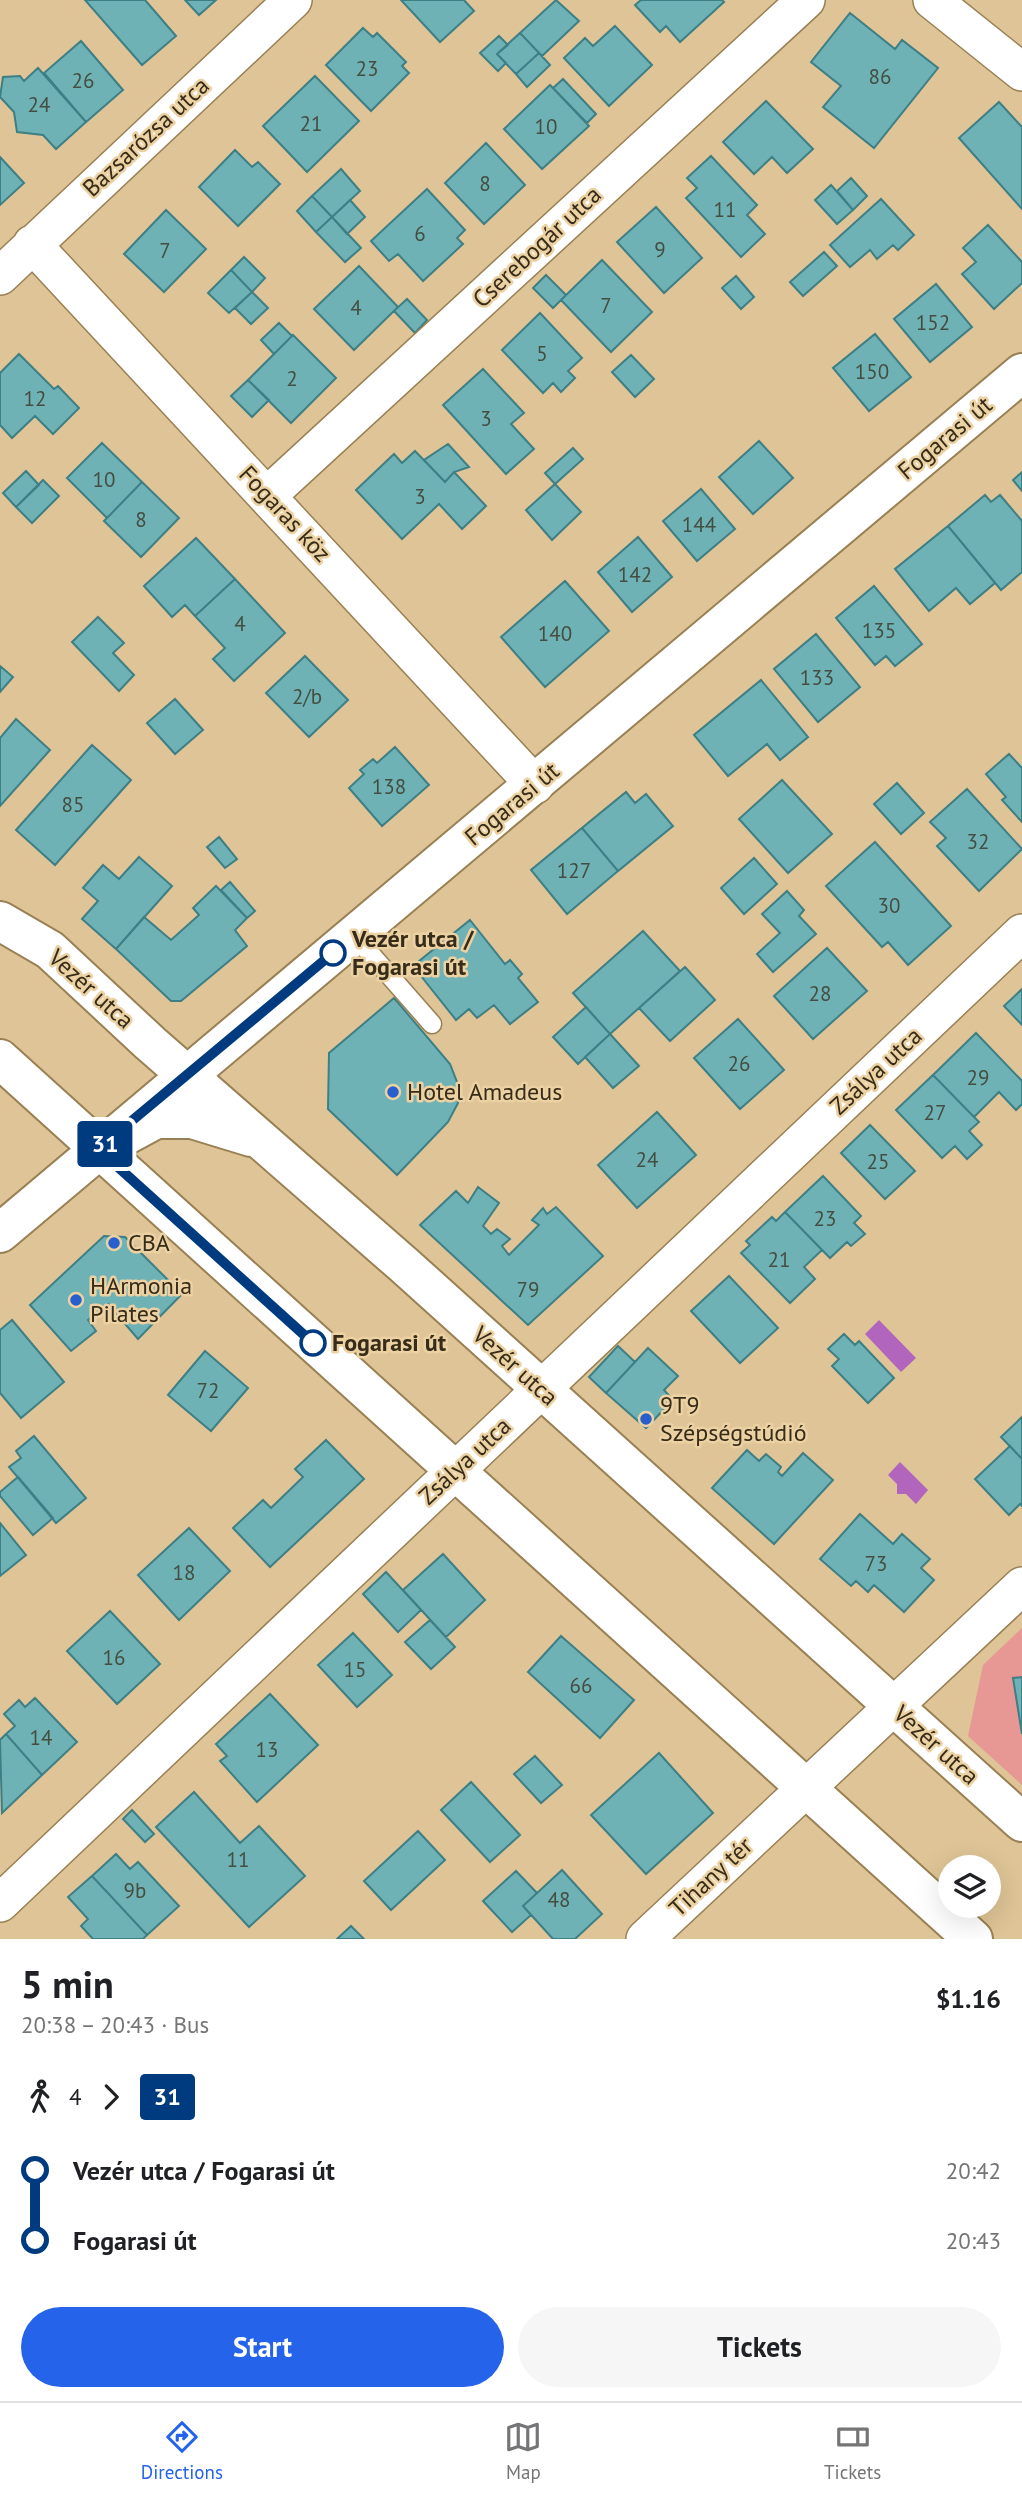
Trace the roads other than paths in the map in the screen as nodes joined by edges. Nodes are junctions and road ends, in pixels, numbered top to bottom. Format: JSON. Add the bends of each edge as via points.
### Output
{"nodes":[{"id":1,"x":293,"y":0,"type":"edge"},
{"id":2,"x":806,"y":0,"type":"edge"},
{"id":3,"x":932,"y":0,"type":"edge"},
{"id":4,"x":1022,"y":72,"type":"edge"},
{"id":5,"x":32,"y":244,"type":"junction"},
{"id":6,"x":0,"y":276,"type":"edge"},
{"id":7,"x":1022,"y":373,"type":"edge"},
{"id":8,"x":268,"y":495,"type":"junction"},
{"id":9,"x":535,"y":785,"type":"junction"},
{"id":10,"x":0,"y":920,"type":"edge"},
{"id":11,"x":1022,"y":933,"type":"edge"},
{"id":12,"x":354,"y":935,"type":"junction"},
{"id":13,"x":432,"y":1024,"type":"dead end"},
{"id":14,"x":0,"y":1059,"type":"edge"},
{"id":15,"x":187,"y":1074,"type":"junction"},
{"id":16,"x":266,"y":1142,"type":"junction"},
{"id":17,"x":98,"y":1149,"type":"junction"},
{"id":18,"x":0,"y":1233,"type":"edge"},
{"id":19,"x":540,"y":1389,"type":"junction"},
{"id":20,"x":454,"y":1470,"type":"junction"},
{"id":21,"x":1022,"y":1586,"type":"edge"},
{"id":22,"x":893,"y":1706,"type":"junction"},
{"id":23,"x":806,"y":1788,"type":"junction"},
{"id":24,"x":1022,"y":1822,"type":"edge"},
{"id":25,"x":0,"y":1903,"type":"edge"},
{"id":26,"x":645,"y":1939,"type":"edge"},
{"id":27,"x":973,"y":1939,"type":"edge"}],
"edges":[{"from":1,"to":5,"type":"street","name":"Bazsarózsa utca"},
{"from":2,"to":8,"type":"street","name":"Cserebogár utca"},
{"from":3,"to":4,"type":"street"},
{"from":5,"to":6,"type":"street","name":"Bazsarózsa utca"},
{"from":5,"to":8,"type":"street","name":"Fogaras köz"},
{"from":7,"to":9,"type":"street","name":"Fogarasi út"},
{"from":8,"to":9,"type":"street","name":"Fogaras köz"},
{"from":9,"to":12,"type":"street","name":"Fogarasi út"},
{"from":10,"to":15,"type":"street","name":"Vezér utca","via":[[50,950]]},
{"from":11,"to":19,"type":"street","name":"Zsálya utca"},
{"from":12,"to":13,"type":"lane"},
{"from":12,"to":15,"type":"street","name":"Fogarasi út"},
{"from":14,"to":17,"type":"street"},
{"from":15,"to":16,"type":"street","name":"Vezér utca"},
{"from":15,"to":17,"type":"street","name":"Fogarasi út"},
{"from":16,"to":17,"type":"street","via":[[192,1119],[156,1119]]},
{"from":16,"to":19,"type":"street","name":"Vezér utca"},
{"from":17,"to":18,"type":"street","name":"Fogarasi út"},
{"from":17,"to":20,"type":"street"},
{"from":19,"to":20,"type":"street","name":"Zsálya utca"},
{"from":19,"to":22,"type":"street","name":"Vezér utca"},
{"from":20,"to":23,"type":"street"},
{"from":20,"to":25,"type":"street","name":"Zsálya utca"},
{"from":21,"to":22,"type":"street","name":"Tihany tér"},
{"from":22,"to":23,"type":"street","name":"Tihany tér"},
{"from":22,"to":24,"type":"street","name":"Vezér utca"},
{"from":23,"to":26,"type":"street","name":"Tihany tér"},
{"from":23,"to":27,"type":"street"}]}
